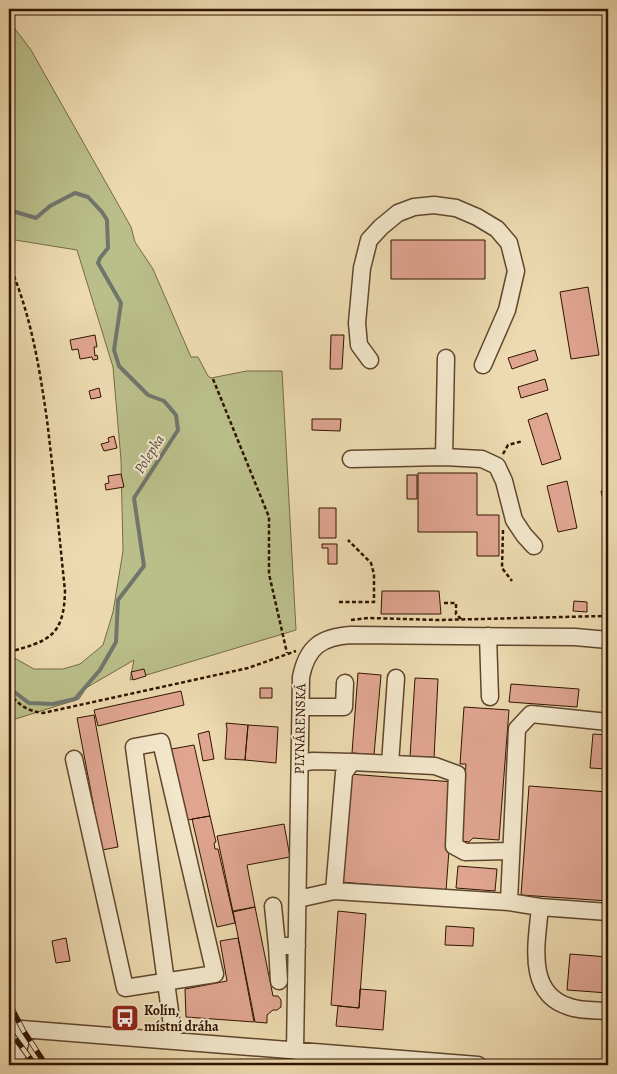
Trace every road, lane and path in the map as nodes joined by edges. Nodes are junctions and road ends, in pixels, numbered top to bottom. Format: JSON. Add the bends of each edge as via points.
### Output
{"nodes":[{"id":1,"x":9,"y":264,"type":"edge"},
{"id":2,"x":446,"y":358,"type":"dead end"},
{"id":3,"x":370,"y":360,"type":"dead end"},
{"id":4,"x":483,"y":365,"type":"dead end"},
{"id":5,"x":214,"y":379,"type":"dead end"},
{"id":6,"x":444,"y":457,"type":"junction"},
{"id":7,"x":351,"y":459,"type":"dead end"},
{"id":8,"x":348,"y":540,"type":"dead end"},
{"id":9,"x":534,"y":546,"type":"dead end"},
{"id":10,"x":339,"y":602,"type":"dead end"},
{"id":11,"x":444,"y":603,"type":"dead end"},
{"id":12,"x":608,"y":618,"type":"edge"},
{"id":13,"x":488,"y":636,"type":"junction"},
{"id":14,"x":608,"y":640,"type":"edge"},
{"id":15,"x":316,"y":645,"type":"junction"},
{"id":16,"x":9,"y":652,"type":"edge"},
{"id":17,"x":288,"y":653,"type":"junction"},
{"id":18,"x":396,"y":678,"type":"dead end"},
{"id":19,"x":345,"y":684,"type":"dead end"},
{"id":20,"x":9,"y":693,"type":"edge"},
{"id":21,"x":490,"y":697,"type":"dead end"},
{"id":22,"x":301,"y":707,"type":"junction"},
{"id":23,"x":608,"y":722,"type":"edge"},
{"id":24,"x":74,"y":760,"type":"dead end"},
{"id":25,"x":311,"y":762,"type":"junction"},
{"id":26,"x":352,"y":762,"type":"junction"},
{"id":27,"x":390,"y":764,"type":"junction"},
{"id":28,"x":511,"y":852,"type":"junction"},
{"id":29,"x":334,"y":892,"type":"junction"},
{"id":30,"x":307,"y":897,"type":"junction"},
{"id":31,"x":509,"y":902,"type":"junction"},
{"id":32,"x":273,"y":906,"type":"dead end"},
{"id":33,"x":540,"y":907,"type":"junction"},
{"id":34,"x":608,"y":912,"type":"edge"},
{"id":35,"x":277,"y":946,"type":"junction"},
{"id":36,"x":297,"y":946,"type":"junction"},
{"id":37,"x":279,"y":981,"type":"dead end"},
{"id":38,"x":166,"y":982,"type":"junction"},
{"id":39,"x":608,"y":1011,"type":"edge"},
{"id":40,"x":16,"y":1029,"type":"edge"},
{"id":41,"x":174,"y":1041,"type":"junction"},
{"id":42,"x":295,"y":1051,"type":"junction"},
{"id":43,"x":349,"y":1062,"type":"edge"},
{"id":44,"x":15,"y":1065,"type":"edge"},
{"id":45,"x":478,"y":1065,"type":"edge"}],
"edges":[{"from":1,"to":16,"type":"path","via":[[31,326],[42,383],[65,591],[64,607],[56,631],[35,645]]},
{"from":2,"to":6,"type":"street"},
{"from":3,"to":4,"type":"street","via":[[359,345],[357,323],[362,268],[369,240],[398,213],[414,207],[434,206],[456,208],[477,217],[497,229],[510,243],[516,271],[507,310]]},
{"from":5,"to":17,"type":"path","via":[[269,517],[269,574]]},
{"from":6,"to":7,"type":"street"},
{"from":6,"to":9,"type":"street","via":[[482,459],[497,466],[514,520]]},
{"from":8,"to":10,"type":"path","via":[[371,563],[374,602]]},
{"from":11,"to":12,"type":"path","via":[[456,603],[456,614],[461,620]]},
{"from":13,"to":14,"type":"street","via":[[575,636]]},
{"from":13,"to":15,"type":"street","via":[[338,636]]},
{"from":13,"to":21,"type":"street"},
{"from":15,"to":17,"type":"path"},
{"from":15,"to":22,"type":"street","name":"PLYNÁRENSKÁ","via":[[304,664]]},
{"from":17,"to":20,"type":"path","via":[[248,668],[43,713],[29,711],[17,704]]},
{"from":18,"to":27,"type":"street"},
{"from":19,"to":22,"type":"street","via":[[344,707]]},
{"from":22,"to":25,"type":"street","name":"PLYNÁRENSKÁ"},
{"from":23,"to":28,"type":"street","via":[[531,714],[517,729]]},
{"from":24,"to":38,"type":"street","via":[[125,988]]},
{"from":25,"to":26,"type":"street"},
{"from":25,"to":30,"type":"street","name":"PLYNÁRENSKÁ"},
{"from":26,"to":27,"type":"street"},
{"from":26,"to":29,"type":"street","via":[[344,773]]},
{"from":27,"to":28,"type":"street","via":[[435,766],[458,774],[454,846],[465,852]]},
{"from":28,"to":31,"type":"street"},
{"from":29,"to":30,"type":"street"},
{"from":29,"to":31,"type":"street"},
{"from":30,"to":36,"type":"street","name":"PLYNÁRENSKÁ"},
{"from":31,"to":33,"type":"street"},
{"from":32,"to":35,"type":"street"},
{"from":33,"to":34,"type":"street"},
{"from":33,"to":39,"type":"street","via":[[536,953],[537,973],[544,990],[553,1001],[571,1008]]},
{"from":35,"to":36,"type":"street"},
{"from":35,"to":37,"type":"street"},
{"from":36,"to":42,"type":"street","name":"PLYNÁRENSKÁ"},
{"from":38,"to":38,"type":"street","via":[[215,974],[161,742],[134,747]]},
{"from":38,"to":41,"type":"street"},
{"from":40,"to":41,"type":"street"},
{"from":40,"to":44,"type":"street"},
{"from":41,"to":42,"type":"street"},
{"from":42,"to":43,"type":"street"},
{"from":43,"to":45,"type":"street"}]}
